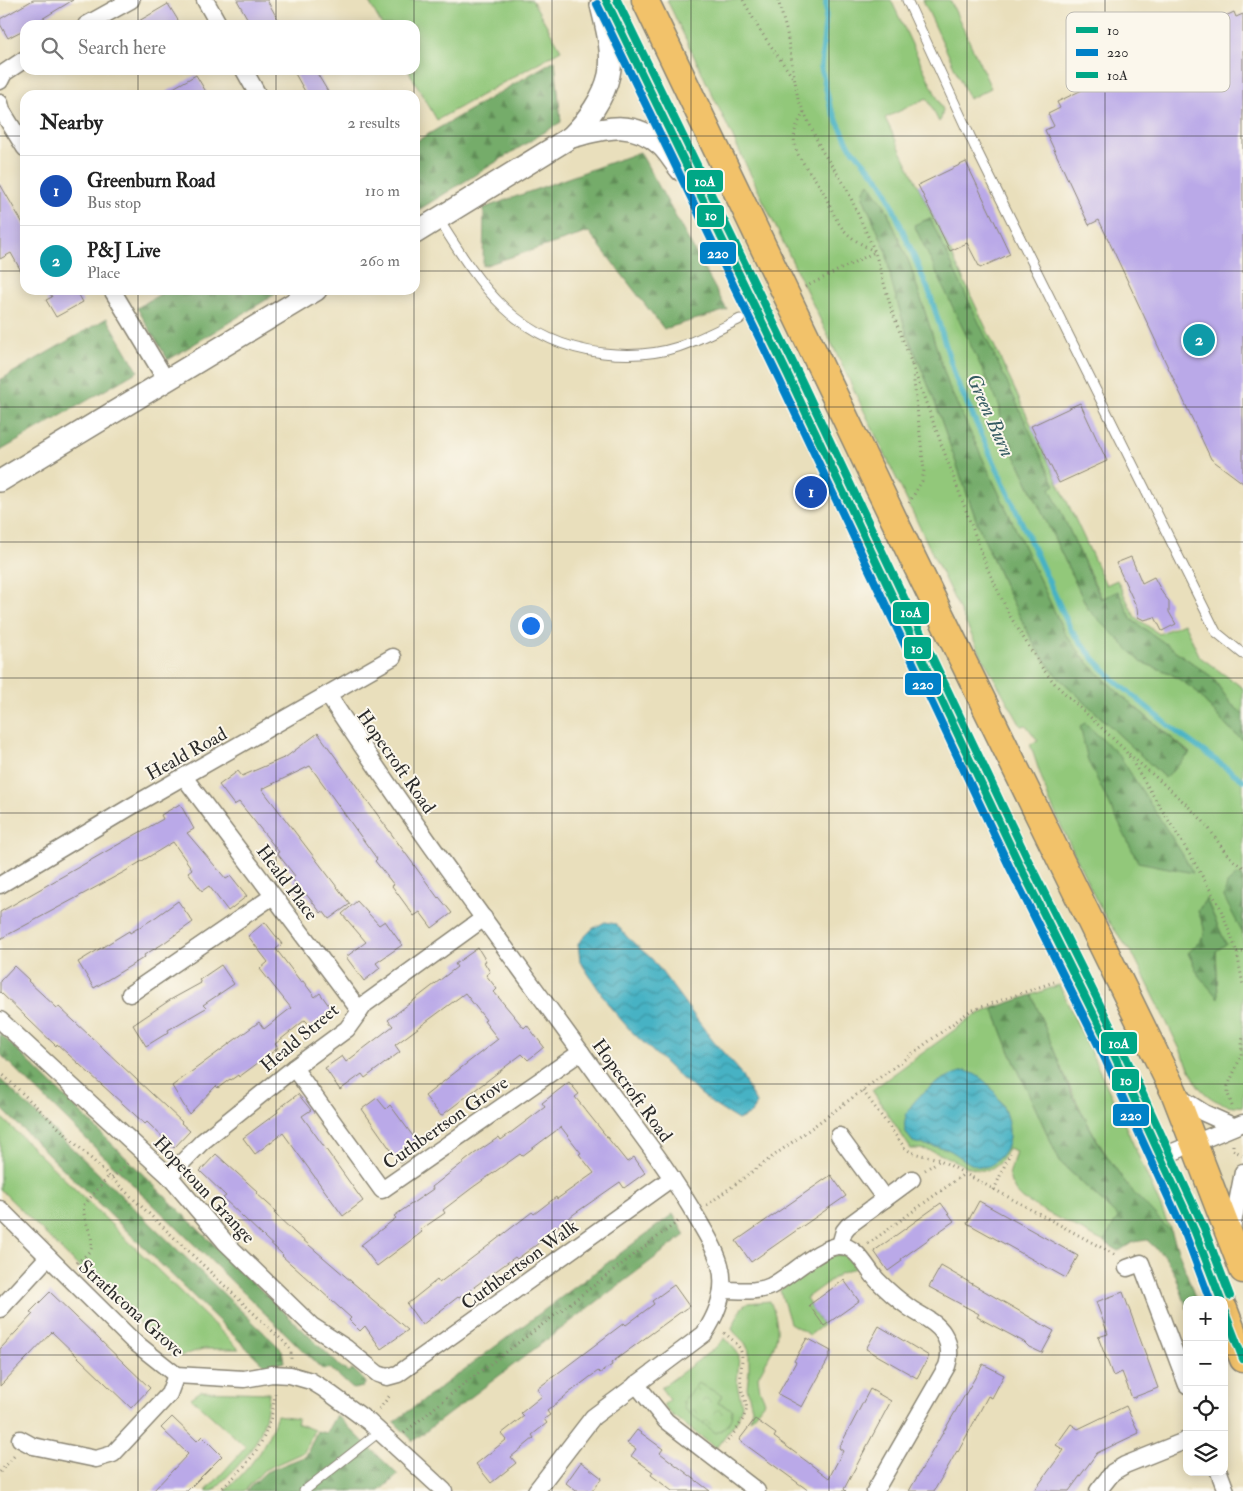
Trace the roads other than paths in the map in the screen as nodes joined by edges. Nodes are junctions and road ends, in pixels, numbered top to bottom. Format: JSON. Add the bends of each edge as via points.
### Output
{"nodes":[{"id":1,"x":131,"y":0,"type":"edge"},
{"id":2,"x":205,"y":0,"type":"edge"},
{"id":3,"x":600,"y":0,"type":"edge"},
{"id":4,"x":606,"y":0,"type":"edge"},
{"id":5,"x":645,"y":0,"type":"edge"},
{"id":6,"x":907,"y":0,"type":"edge"},
{"id":7,"x":95,"y":20,"type":"edge"},
{"id":8,"x":216,"y":20,"type":"edge"},
{"id":9,"x":20,"y":62,"type":"edge"},
{"id":10,"x":247,"y":75,"type":"edge"},
{"id":11,"x":0,"y":81,"type":"edge"},
{"id":12,"x":255,"y":90,"type":"edge"},
{"id":13,"x":0,"y":103,"type":"edge"},
{"id":14,"x":571,"y":138,"type":"junction"},
{"id":15,"x":20,"y":140,"type":"edge"},
{"id":16,"x":702,"y":196,"type":"junction"},
{"id":17,"x":439,"y":220,"type":"junction"},
{"id":18,"x":420,"y":230,"type":"edge"},
{"id":19,"x":115,"y":295,"type":"edge"},
{"id":20,"x":308,"y":295,"type":"edge"},
{"id":21,"x":740,"y":319,"type":"dead end"},
{"id":22,"x":166,"y":380,"type":"junction"},
{"id":23,"x":0,"y":481,"type":"edge"},
{"id":24,"x":1243,"y":654,"type":"edge"},
{"id":25,"x":393,"y":657,"type":"dead end"},
{"id":26,"x":328,"y":694,"type":"junction"},
{"id":27,"x":184,"y":777,"type":"junction"},
{"id":28,"x":0,"y":885,"type":"edge"},
{"id":29,"x":273,"y":896,"type":"junction"},
{"id":30,"x":484,"y":918,"type":"junction"},
{"id":31,"x":130,"y":994,"type":"dead end"},
{"id":32,"x":360,"y":1011,"type":"junction"},
{"id":33,"x":0,"y":1020,"type":"edge"},
{"id":34,"x":581,"y":1052,"type":"junction"},
{"id":35,"x":294,"y":1068,"type":"junction"},
{"id":36,"x":1174,"y":1092,"type":"junction"},
{"id":37,"x":1236,"y":1120,"type":"edge"},
{"id":38,"x":838,"y":1136,"type":"dead end"},
{"id":39,"x":1194,"y":1143,"type":"junction"},
{"id":40,"x":1161,"y":1157,"type":"junction"},
{"id":41,"x":1243,"y":1172,"type":"edge"},
{"id":42,"x":170,"y":1176,"type":"junction"},
{"id":43,"x":672,"y":1178,"type":"junction"},
{"id":44,"x":912,"y":1179,"type":"dead end"},
{"id":45,"x":885,"y":1199,"type":"junction"},
{"id":46,"x":0,"y":1209,"type":"edge"},
{"id":47,"x":1230,"y":1236,"type":"junction"},
{"id":48,"x":840,"y":1246,"type":"junction"},
{"id":49,"x":48,"y":1257,"type":"junction"},
{"id":50,"x":1127,"y":1268,"type":"road end"},
{"id":51,"x":1243,"y":1270,"type":"edge"},
{"id":52,"x":722,"y":1290,"type":"junction"},
{"id":53,"x":1219,"y":1296,"type":"edge"},
{"id":54,"x":0,"y":1309,"type":"edge"},
{"id":55,"x":1228,"y":1320,"type":"edge"},
{"id":56,"x":1243,"y":1359,"type":"edge"},
{"id":57,"x":176,"y":1375,"type":"junction"},
{"id":58,"x":1183,"y":1375,"type":"edge"},
{"id":59,"x":387,"y":1377,"type":"joint"},
{"id":60,"x":636,"y":1384,"type":"junction"},
{"id":61,"x":374,"y":1427,"type":"junction"},
{"id":62,"x":23,"y":1441,"type":"road end"},
{"id":63,"x":1183,"y":1442,"type":"edge"},
{"id":64,"x":1220,"y":1476,"type":"edge"},
{"id":65,"x":441,"y":1490,"type":"edge"},
{"id":66,"x":304,"y":1491,"type":"edge"},
{"id":67,"x":537,"y":1491,"type":"edge"},
{"id":68,"x":757,"y":1491,"type":"edge"},
{"id":69,"x":874,"y":1491,"type":"edge"},
{"id":70,"x":1098,"y":1491,"type":"edge"},
{"id":71,"x":1226,"y":1491,"type":"edge"}],
"edges":[{"from":1,"to":7,"type":"street"},
{"from":2,"to":8,"type":"street"},
{"from":3,"to":14,"type":"street","via":[[609,52],[609,74],[591,113]]},
{"from":4,"to":16,"type":"main road"},
{"from":5,"to":36,"type":"main road","via":[[898,528]]},
{"from":6,"to":24,"type":"lane","via":[[976,147],[1216,632]]},
{"from":9,"to":11,"type":"street","via":[[4,73]]},
{"from":10,"to":12,"type":"street"},
{"from":13,"to":15,"type":"street"},
{"from":14,"to":16,"type":"street","via":[[608,128],[626,127],[642,132],[661,145]]},
{"from":14,"to":17,"type":"street"},
{"from":16,"to":40,"type":"main road"},
{"from":17,"to":18,"type":"street"},
{"from":17,"to":21,"type":"lane","via":[[467,265],[499,303],[542,336],[572,347],[642,355],[678,347]]},
{"from":19,"to":22,"type":"street"},
{"from":20,"to":22,"type":"street"},
{"from":22,"to":23,"type":"street"},
{"from":25,"to":26,"type":"street","name":"Heald Road"},
{"from":26,"to":27,"type":"street","name":"Heald Road"},
{"from":26,"to":30,"type":"street","name":"Hopecroft Road","via":[[406,811]]},
{"from":27,"to":28,"type":"street","name":"Heald Road"},
{"from":27,"to":29,"type":"street","name":"Heald Place"},
{"from":29,"to":31,"type":"street","via":[[178,970]]},
{"from":29,"to":32,"type":"street","name":"Heald Place"},
{"from":30,"to":32,"type":"street","name":"Heald Street","via":[[365,1004]]},
{"from":30,"to":34,"type":"street","name":"Hopecroft Road"},
{"from":32,"to":35,"type":"street","name":"Heald Street","via":[[347,1029]]},
{"from":33,"to":42,"type":"street","name":"Hopetoun Grange"},
{"from":34,"to":35,"type":"street","name":"Cuthbertson Grove","via":[[382,1190]]},
{"from":34,"to":43,"type":"street","name":"Hopecroft Road"},
{"from":35,"to":42,"type":"street","name":"Heald Street","via":[[202,1142]]},
{"from":36,"to":37,"type":"street","via":[[1204,1113]]},
{"from":36,"to":39,"type":"main road"},
{"from":37,"to":39,"type":"street"},
{"from":38,"to":45,"type":"street"},
{"from":39,"to":40,"type":"street"},
{"from":39,"to":47,"type":"main road"},
{"from":40,"to":53,"type":"main road"},
{"from":41,"to":47,"type":"street"},
{"from":42,"to":59,"type":"street","name":"Hopetoun Grange","via":[[226,1242],[312,1326],[378,1374]]},
{"from":43,"to":52,"type":"street","name":"Hopecroft Road","via":[[699,1209],[720,1265]]},
{"from":43,"to":59,"type":"street","name":"Cuthbertson Walk","via":[[398,1374]]},
{"from":44,"to":45,"type":"street"},
{"from":45,"to":48,"type":"street","via":[[848,1226]]},
{"from":46,"to":49,"type":"street","name":"Strathcona Grove"},
{"from":47,"to":51,"type":"main road"},
{"from":48,"to":52,"type":"street","via":[[828,1248],[772,1286],[758,1291]]},
{"from":48,"to":69,"type":"street","via":[[856,1253],[877,1281],[942,1331],[950,1351],[947,1366]]},
{"from":49,"to":54,"type":"street"},
{"from":49,"to":57,"type":"street","name":"Strathcona Grove","via":[[132,1340]]},
{"from":50,"to":58,"type":"street","via":[[1140,1263]]},
{"from":52,"to":60,"type":"street","name":"Hopecroft Road","via":[[720,1304],[704,1334]]},
{"from":55,"to":56,"type":"main road"},
{"from":57,"to":61,"type":"street","name":"Strathcona Grove","via":[[244,1379],[272,1374],[290,1375],[324,1389]]},
{"from":57,"to":62,"type":"street","via":[[169,1394],[113,1454],[96,1459]]},
{"from":60,"to":67,"type":"street","name":"Hopecroft Road","via":[[593,1416]]},
{"from":60,"to":68,"type":"street","via":[[666,1421]]},
{"from":61,"to":65,"type":"street"},
{"from":61,"to":66,"type":"lane"},
{"from":63,"to":70,"type":"street","via":[[1125,1465],[1113,1472]]},
{"from":64,"to":71,"type":"street"}]}
